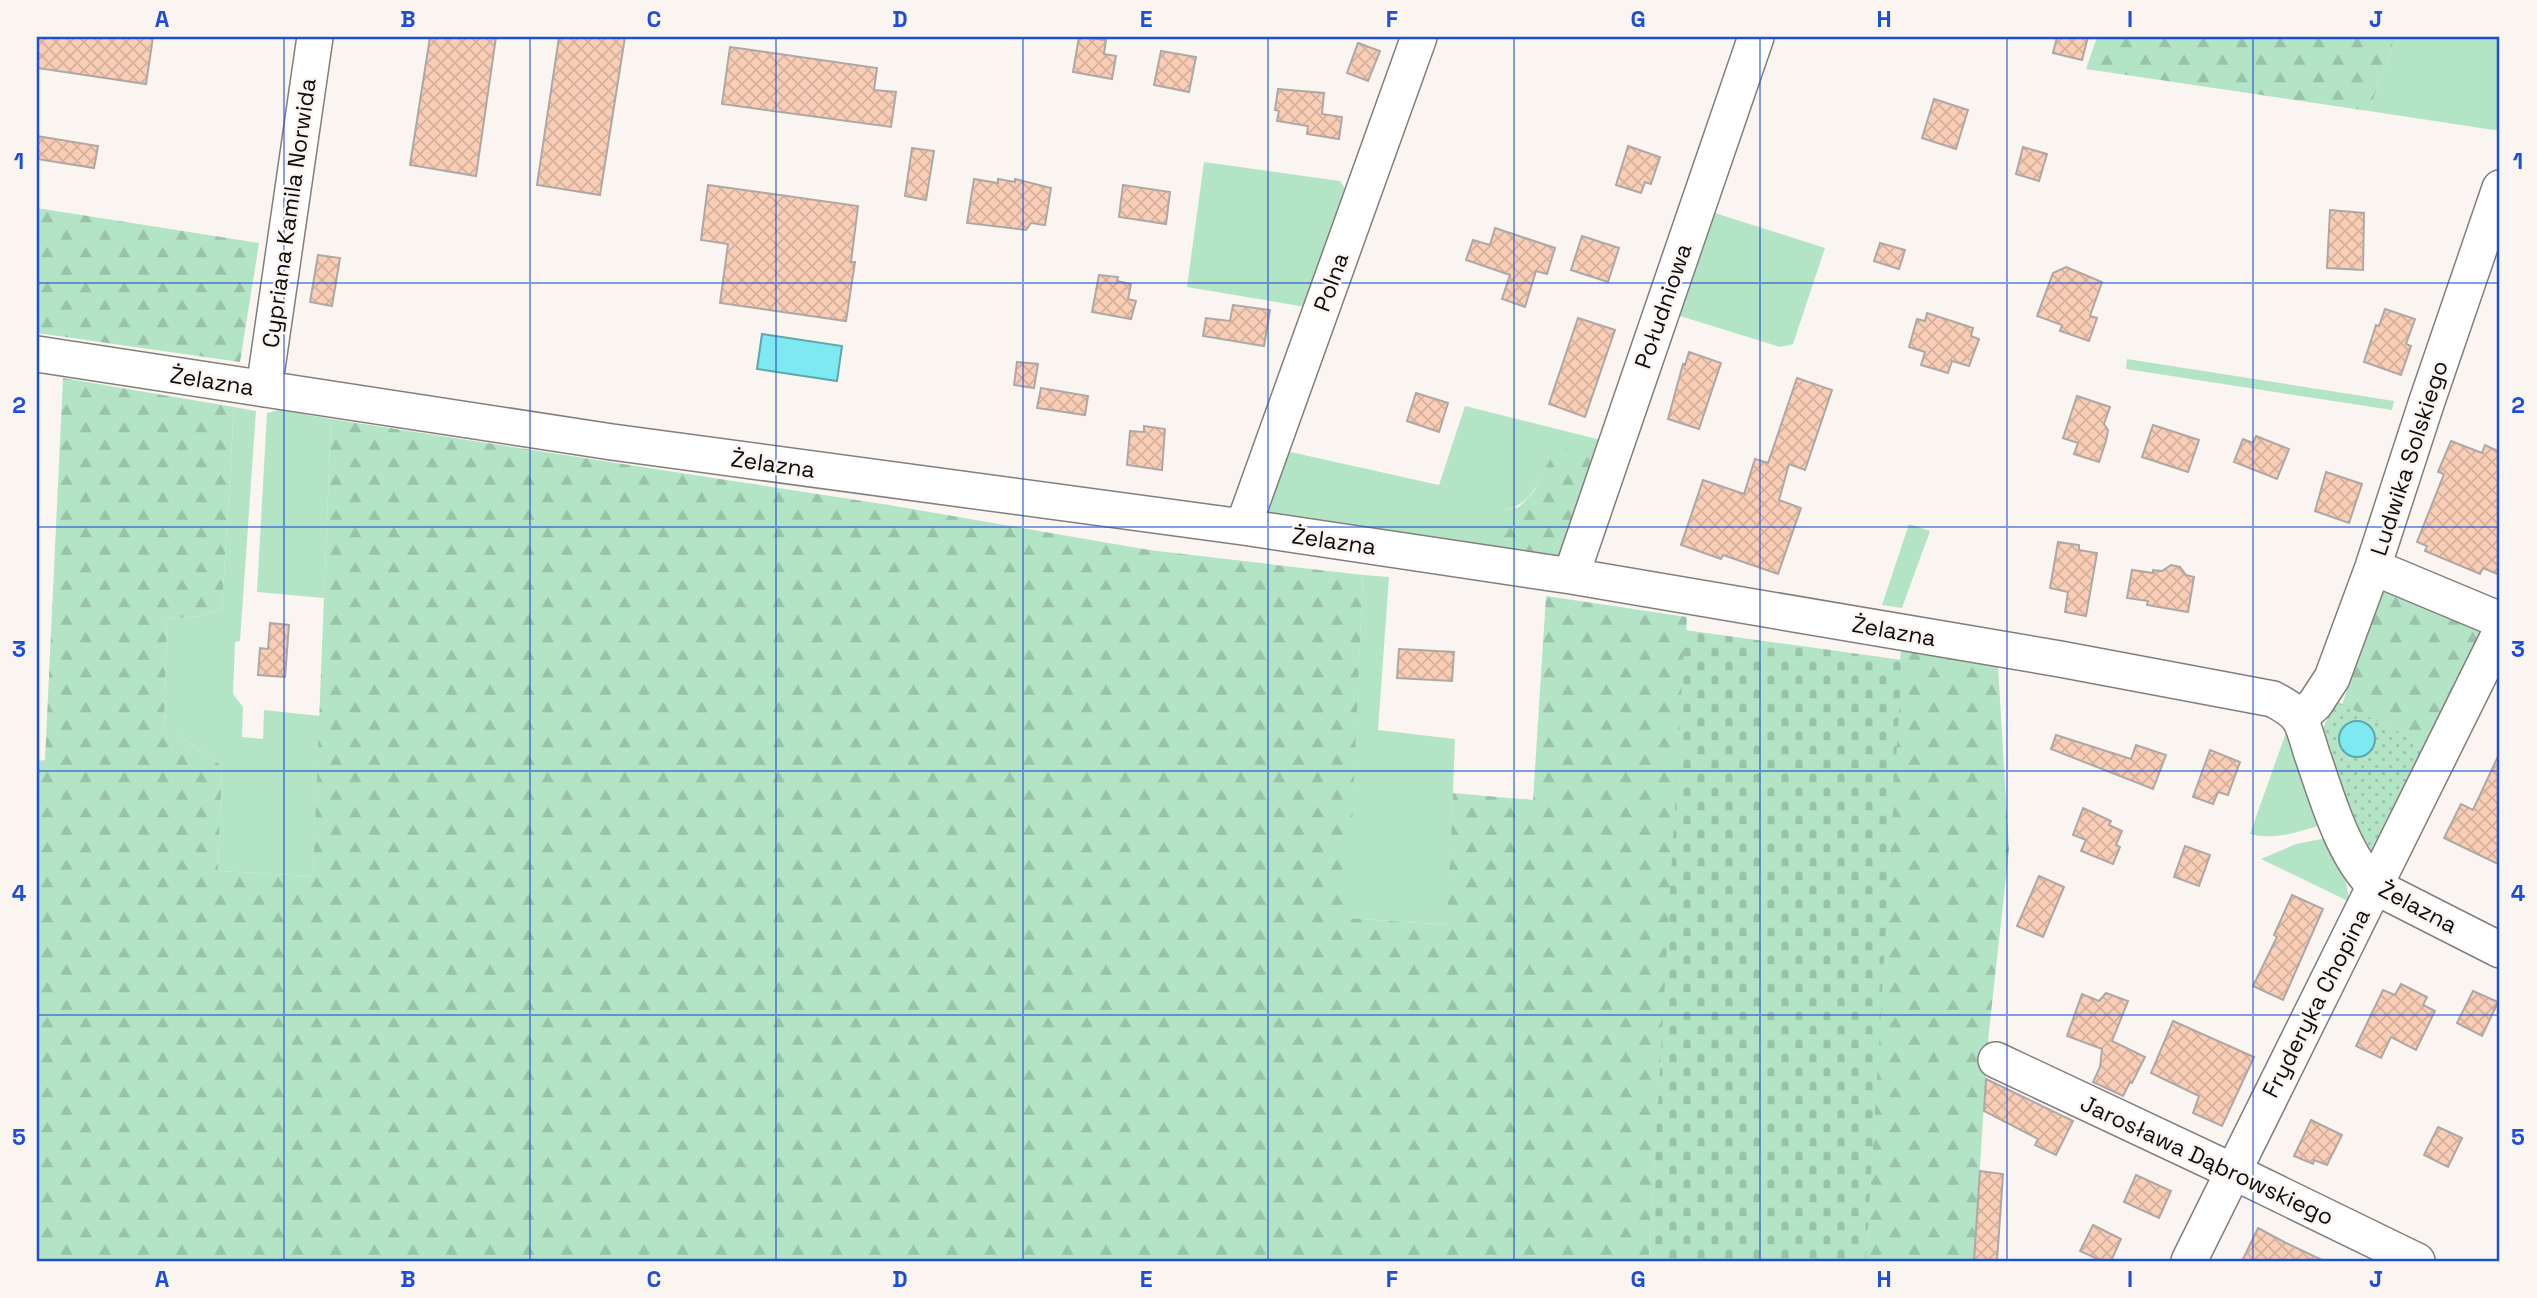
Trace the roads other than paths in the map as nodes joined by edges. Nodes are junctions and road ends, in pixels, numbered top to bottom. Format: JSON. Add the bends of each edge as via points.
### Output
{"nodes":[{"id":1,"x":315,"y":37,"type":"edge"},
{"id":2,"x":1419,"y":37,"type":"edge"},
{"id":3,"x":1756,"y":37,"type":"edge"},
{"id":4,"x":2500,"y":188,"type":"edge"},
{"id":5,"x":2491,"y":249,"type":"edge"},
{"id":6,"x":37,"y":354,"type":"edge"},
{"id":7,"x":264,"y":388,"type":"junction"},
{"id":8,"x":1243,"y":527,"type":"junction"},
{"id":9,"x":2373,"y":567,"type":"junction"},
{"id":10,"x":1571,"y":576,"type":"junction"},
{"id":11,"x":2500,"y":620,"type":"edge"},
{"id":12,"x":2500,"y":633,"type":"edge"},
{"id":13,"x":2299,"y":719,"type":"junction"},
{"id":14,"x":2376,"y":887,"type":"junction"},
{"id":15,"x":2500,"y":950,"type":"edge"},
{"id":16,"x":1996,"y":1060,"type":"dead end"},
{"id":17,"x":2232,"y":1171,"type":"junction"},
{"id":18,"x":2189,"y":1261,"type":"edge"},
{"id":19,"x":2417,"y":1261,"type":"edge"}],
"edges":[{"from":1,"to":7,"type":"street","name":"Cypriana Kamila Norwida"},
{"from":2,"to":8,"type":"street","name":"Polna"},
{"from":3,"to":10,"type":"street","name":"Południowa"},
{"from":4,"to":5,"type":"street","name":"Ludwika Solskiego"},
{"from":5,"to":9,"type":"street","name":"Ludwika Solskiego"},
{"from":6,"to":7,"type":"street","name":"Żelazna"},
{"from":7,"to":8,"type":"street","name":"Żelazna","via":[[612,442]]},
{"from":8,"to":10,"type":"street","name":"Żelazna"},
{"from":9,"to":11,"type":"street"},
{"from":9,"to":13,"type":"street","name":"Ludwika Solskiego","via":[[2332,678]]},
{"from":10,"to":13,"type":"street","name":"Żelazna","via":[[2273,699]]},
{"from":12,"to":14,"type":"street","name":"Fryderyka Chopina"},
{"from":13,"to":14,"type":"street","name":"Żelazna","via":[[2353,858]]},
{"from":14,"to":15,"type":"street","name":"Żelazna"},
{"from":14,"to":17,"type":"street","name":"Fryderyka Chopina"},
{"from":16,"to":17,"type":"street","name":"Jarosława Dąbrowskiego"},
{"from":17,"to":18,"type":"street","name":"Fryderyka Chopina"},
{"from":17,"to":19,"type":"street","name":"Jarosława Dąbrowskiego"}]}
